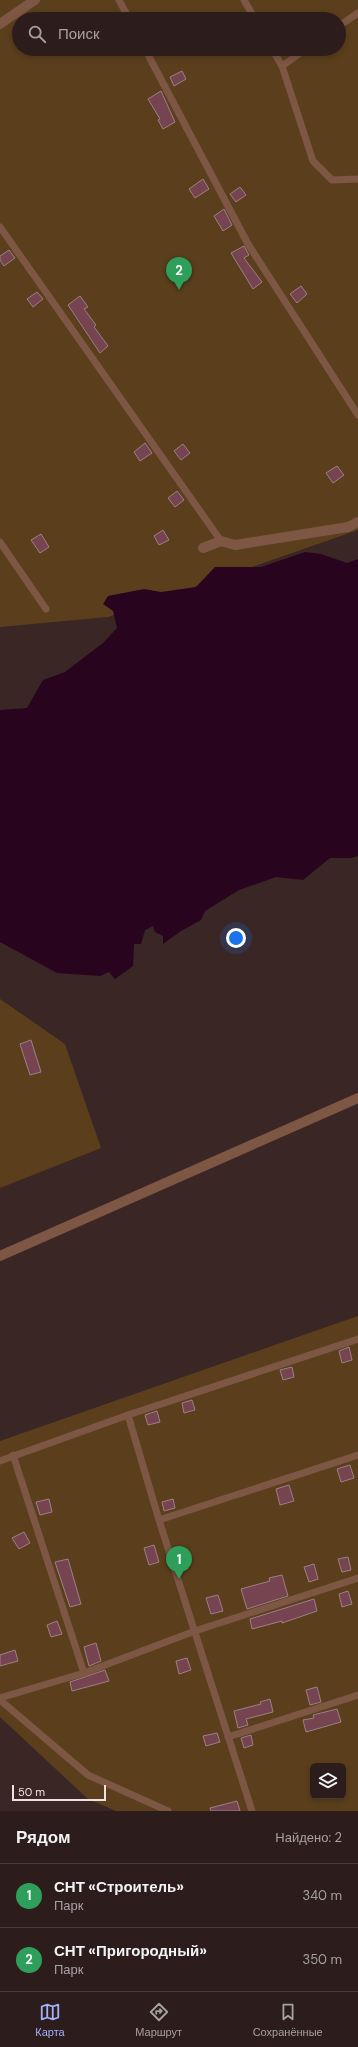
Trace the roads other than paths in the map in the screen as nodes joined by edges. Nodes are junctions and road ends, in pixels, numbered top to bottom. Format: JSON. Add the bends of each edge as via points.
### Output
{"nodes":[{"id":1,"x":35,"y":0,"type":"edge"},
{"id":2,"x":119,"y":0,"type":"edge"},
{"id":3,"x":244,"y":0,"type":"edge"},
{"id":4,"x":18,"y":12,"type":"edge"},
{"id":5,"x":125,"y":12,"type":"edge"},
{"id":6,"x":251,"y":12,"type":"edge"},
{"id":7,"x":358,"y":13,"type":"edge"},
{"id":8,"x":12,"y":16,"type":"edge"},
{"id":9,"x":346,"y":21,"type":"edge"},
{"id":10,"x":0,"y":24,"type":"edge"},
{"id":11,"x":149,"y":56,"type":"edge"},
{"id":12,"x":276,"y":56,"type":"edge"},
{"id":13,"x":296,"y":56,"type":"edge"},
{"id":14,"x":282,"y":66,"type":"junction"},
{"id":15,"x":358,"y":179,"type":"edge"},
{"id":16,"x":0,"y":227,"type":"edge"},
{"id":17,"x":358,"y":415,"type":"edge"},
{"id":18,"x":358,"y":522,"type":"edge"},
{"id":19,"x":221,"y":541,"type":"junction"},
{"id":20,"x":0,"y":542,"type":"edge"},
{"id":21,"x":203,"y":548,"type":"dead end"},
{"id":22,"x":46,"y":609,"type":"dead end"},
{"id":23,"x":358,"y":1098,"type":"edge"},
{"id":24,"x":0,"y":1256,"type":"edge"},
{"id":25,"x":358,"y":1339,"type":"edge"},
{"id":26,"x":128,"y":1415,"type":"junction"},
{"id":27,"x":13,"y":1455,"type":"junction"},
{"id":28,"x":358,"y":1455,"type":"edge"},
{"id":29,"x":0,"y":1461,"type":"edge"},
{"id":30,"x":159,"y":1520,"type":"junction"},
{"id":31,"x":358,"y":1578,"type":"edge"},
{"id":32,"x":195,"y":1631,"type":"junction"},
{"id":33,"x":84,"y":1673,"type":"junction"},
{"id":34,"x":358,"y":1695,"type":"edge"},
{"id":35,"x":0,"y":1699,"type":"edge"},
{"id":36,"x":228,"y":1737,"type":"junction"},
{"id":37,"x":168,"y":1811,"type":"edge"},
{"id":38,"x":252,"y":1811,"type":"edge"}],
"edges":[{"from":1,"to":4,"type":"street"},
{"from":2,"to":5,"type":"lane"},
{"from":3,"to":6,"type":"lane"},
{"from":7,"to":9,"type":"lane"},
{"from":8,"to":10,"type":"street"},
{"from":11,"to":17,"type":"lane","via":[[248,244]]},
{"from":12,"to":14,"type":"lane"},
{"from":13,"to":14,"type":"lane"},
{"from":14,"to":15,"type":"lane","via":[[312,161],[332,180]]},
{"from":16,"to":19,"type":"lane"},
{"from":18,"to":19,"type":"street","via":[[348,526],[235,545]]},
{"from":19,"to":21,"type":"street"},
{"from":20,"to":22,"type":"lane"},
{"from":23,"to":24,"type":"street"},
{"from":25,"to":26,"type":"lane"},
{"from":26,"to":27,"type":"lane"},
{"from":26,"to":30,"type":"lane"},
{"from":27,"to":29,"type":"lane"},
{"from":27,"to":33,"type":"lane"},
{"from":28,"to":30,"type":"lane"},
{"from":30,"to":32,"type":"lane"},
{"from":31,"to":32,"type":"lane"},
{"from":32,"to":33,"type":"lane"},
{"from":32,"to":36,"type":"lane"},
{"from":33,"to":35,"type":"lane"},
{"from":34,"to":36,"type":"lane"},
{"from":35,"to":37,"type":"lane","via":[[88,1775]]},
{"from":36,"to":38,"type":"lane"}]}
